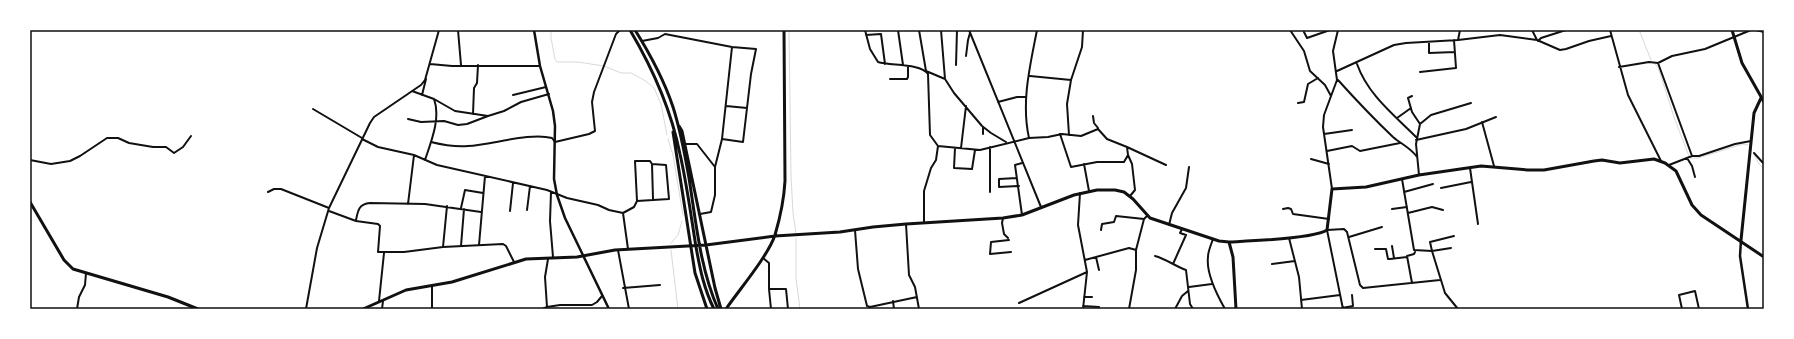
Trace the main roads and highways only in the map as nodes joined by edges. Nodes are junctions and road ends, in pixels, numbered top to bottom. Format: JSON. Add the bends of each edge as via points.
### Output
{"nodes":[{"id":1,"x":630,"y":30,"type":"edge"},
{"id":2,"x":635,"y":30,"type":"edge"},
{"id":3,"x":784,"y":30,"type":"edge"},
{"id":4,"x":1732,"y":30,"type":"edge"},
{"id":5,"x":1761,"y":98,"type":"junction"},
{"id":6,"x":1764,"y":102,"type":"edge"},
{"id":7,"x":677,"y":123,"type":"junction"},
{"id":8,"x":674,"y":128,"type":"junction"},
{"id":9,"x":30,"y":202,"type":"edge"},
{"id":10,"x":774,"y":236,"type":"junction"},
{"id":11,"x":1741,"y":240,"type":"junction"},
{"id":12,"x":1229,"y":242,"type":"junction"},
{"id":13,"x":706,"y":245,"type":"junction"},
{"id":14,"x":690,"y":246,"type":"junction"},
{"id":15,"x":1764,"y":257,"type":"edge"},
{"id":16,"x":198,"y":309,"type":"edge"},
{"id":17,"x":363,"y":309,"type":"edge"},
{"id":18,"x":707,"y":309,"type":"edge"},
{"id":19,"x":714,"y":309,"type":"edge"},
{"id":20,"x":718,"y":309,"type":"edge"},
{"id":21,"x":721,"y":309,"type":"edge"},
{"id":22,"x":726,"y":309,"type":"edge"},
{"id":23,"x":1236,"y":309,"type":"edge"}],
"edges":[{"from":1,"to":8,"type":"main road","via":[[654,74]]},
{"from":2,"to":7,"type":"main road","via":[[661,77]]},
{"from":3,"to":10,"type":"main road","via":[[785,181],[784,201]]},
{"from":4,"to":5,"type":"main road","via":[[1742,63]]},
{"from":5,"to":6,"type":"main road"},
{"from":5,"to":11,"type":"main road","via":[[1754,113]]},
{"from":7,"to":13,"type":"main road","via":[[682,131]]},
{"from":7,"to":20,"type":"main road","via":[[699,240]]},
{"from":8,"to":14,"type":"main road","via":[[673,137]]},
{"from":8,"to":19,"type":"main road","via":[[701,274]]},
{"from":9,"to":16,"type":"main road","via":[[64,260],[73,268],[168,297]]},
{"from":10,"to":12,"type":"main road","via":[[924,222],[1003,218],[1022,215],[1080,193],[1115,190],[1130,196],[1147,216]]},
{"from":10,"to":13,"type":"main road"},
{"from":10,"to":22,"type":"main road","via":[[762,258]]},
{"from":11,"to":12,"type":"main road","via":[[1701,215],[1692,205],[1676,172],[1669,165],[1654,159],[1620,163],[1602,160],[1544,170],[1469,167],[1366,187],[1332,189],[1327,230],[1289,238]]},
{"from":11,"to":15,"type":"main road"},
{"from":12,"to":23,"type":"main road","via":[[1233,257]]},
{"from":13,"to":14,"type":"main road"},
{"from":13,"to":21,"type":"main road"},
{"from":14,"to":17,"type":"main road","via":[[526,259],[452,282],[406,290]]},
{"from":14,"to":18,"type":"main road","via":[[695,273]]}]}
